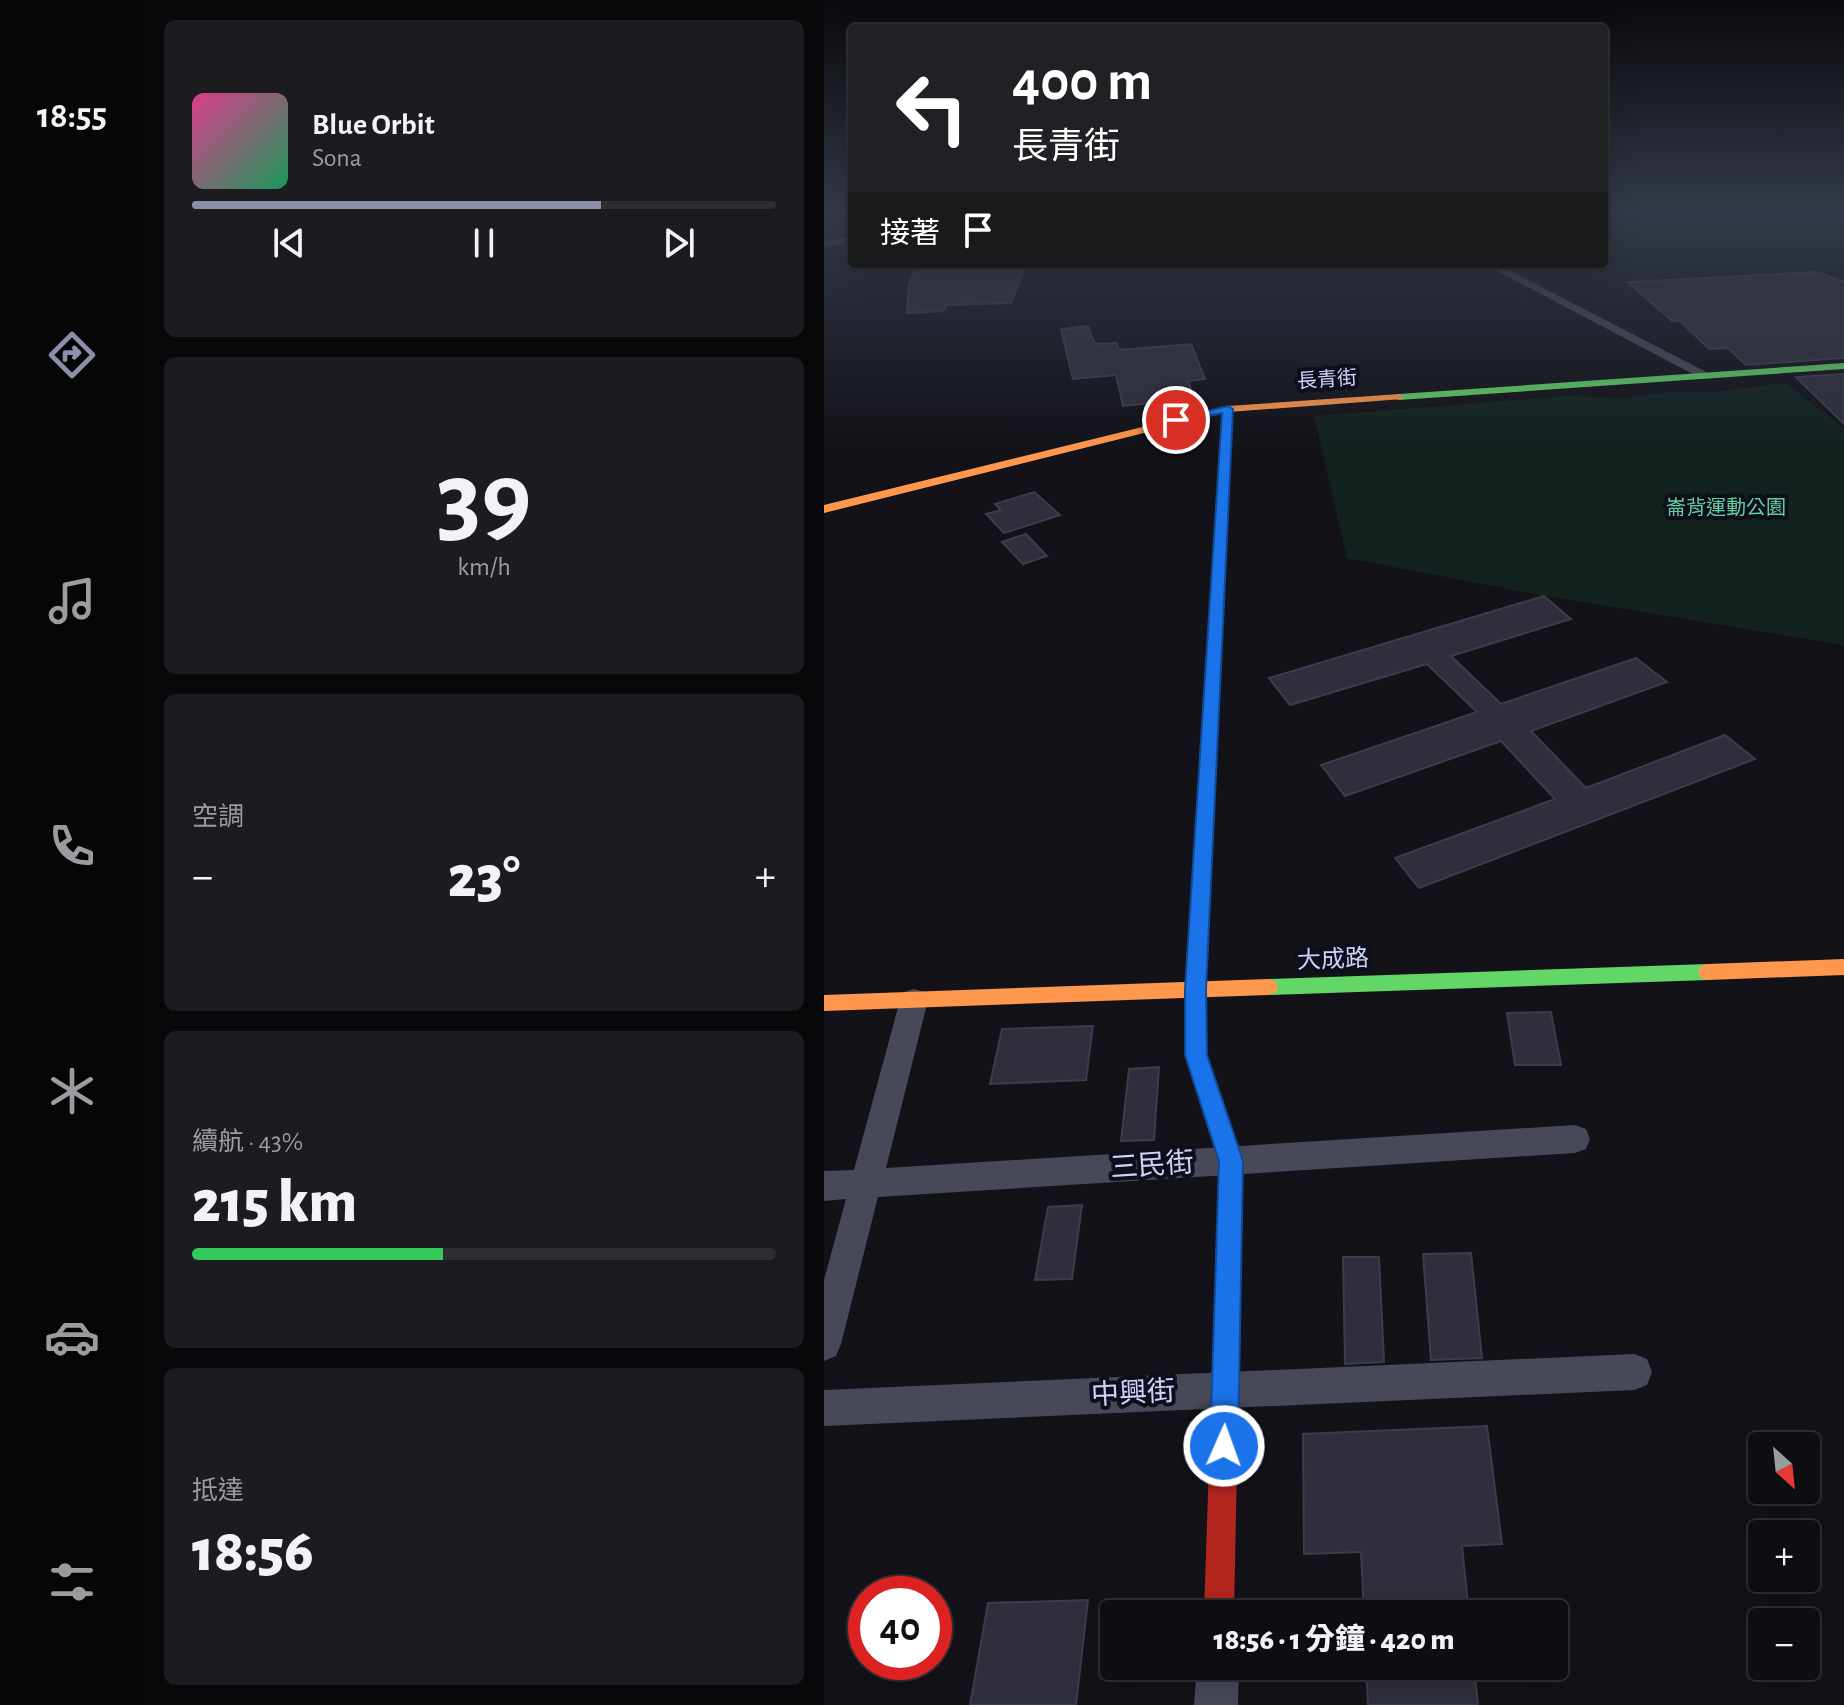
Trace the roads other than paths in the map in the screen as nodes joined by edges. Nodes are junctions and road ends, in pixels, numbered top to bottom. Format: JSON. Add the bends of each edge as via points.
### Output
{"nodes":[{"id":1,"x":1541,"y":291,"type":"edge"},
{"id":2,"x":1844,"y":366,"type":"edge"},
{"id":3,"x":1707,"y":376,"type":"junction"},
{"id":4,"x":1228,"y":409,"type":"junction"},
{"id":5,"x":824,"y":509,"type":"edge"},
{"id":6,"x":1844,"y":967,"type":"edge"},
{"id":7,"x":1195,"y":989,"type":"junction"},
{"id":8,"x":914,"y":1000,"type":"junction"},
{"id":9,"x":824,"y":1003,"type":"edge"},
{"id":10,"x":1575,"y":1139,"type":"dead end"},
{"id":11,"x":1231,"y":1161,"type":"junction"},
{"id":12,"x":866,"y":1184,"type":"junction"},
{"id":13,"x":824,"y":1186,"type":"edge"},
{"id":14,"x":824,"y":1344,"type":"edge"},
{"id":15,"x":1634,"y":1372,"type":"dead end"},
{"id":16,"x":1226,"y":1390,"type":"junction"},
{"id":17,"x":824,"y":1408,"type":"edge"},
{"id":18,"x":1219,"y":1600,"type":"edge"},
{"id":19,"x":1217,"y":1680,"type":"edge"},
{"id":20,"x":1216,"y":1705,"type":"edge"}],
"edges":[{"from":1,"to":3,"type":"street"},
{"from":2,"to":3,"type":"street","name":"長青街"},
{"from":3,"to":4,"type":"street","name":"長青街"},
{"from":4,"to":5,"type":"street","name":"長青街"},
{"from":4,"to":7,"type":"street"},
{"from":6,"to":7,"type":"street","name":"大成路"},
{"from":7,"to":8,"type":"street","name":"大成路"},
{"from":7,"to":11,"type":"street","via":[[1196,1055]]},
{"from":8,"to":9,"type":"street","name":"大成路"},
{"from":8,"to":12,"type":"street"},
{"from":10,"to":11,"type":"street","name":"三民街"},
{"from":11,"to":12,"type":"street","name":"三民街"},
{"from":11,"to":16,"type":"street"},
{"from":12,"to":13,"type":"street","name":"三民街"},
{"from":12,"to":14,"type":"street"},
{"from":15,"to":16,"type":"street","name":"中興街"},
{"from":16,"to":17,"type":"street","name":"中興街"},
{"from":16,"to":18,"type":"street"},
{"from":19,"to":20,"type":"street"}]}
